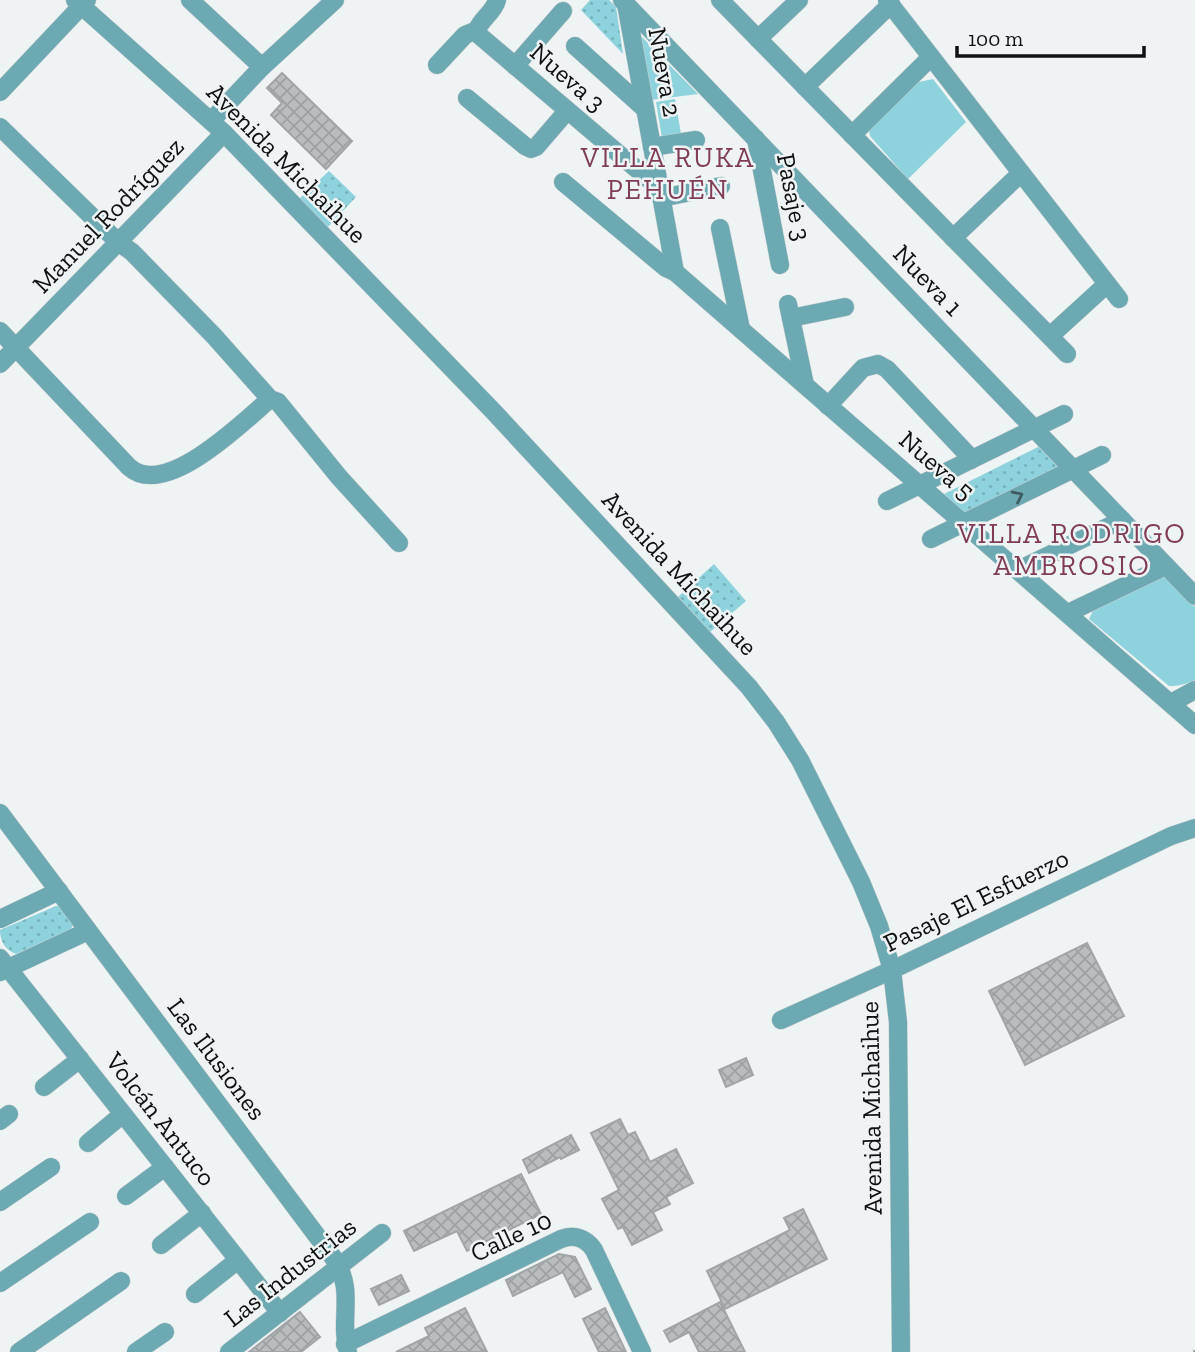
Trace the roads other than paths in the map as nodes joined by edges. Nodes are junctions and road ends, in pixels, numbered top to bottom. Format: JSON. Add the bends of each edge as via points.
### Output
{"nodes":[{"id":1,"x":190,"y":0,"type":"edge"},
{"id":2,"x":335,"y":0,"type":"edge"},
{"id":3,"x":497,"y":0,"type":"edge"},
{"id":4,"x":720,"y":0,"type":"edge"},
{"id":5,"x":799,"y":0,"type":"edge"},
{"id":6,"x":81,"y":2,"type":"edge"},
{"id":7,"x":624,"y":2,"type":"edge"},
{"id":8,"x":889,"y":2,"type":"edge"},
{"id":9,"x":563,"y":11,"type":"dead end"},
{"id":10,"x":477,"y":30,"type":"junction"},
{"id":11,"x":758,"y":39,"type":"junction"},
{"id":12,"x":575,"y":46,"type":"dead end"},
{"id":13,"x":932,"y":57,"type":"junction"},
{"id":14,"x":437,"y":65,"type":"dead end"},
{"id":15,"x":515,"y":66,"type":"junction"},
{"id":16,"x":262,"y":67,"type":"junction"},
{"id":17,"x":805,"y":87,"type":"junction"},
{"id":18,"x":0,"y":92,"type":"edge"},
{"id":19,"x":467,"y":98,"type":"dead end"},
{"id":20,"x":645,"y":109,"type":"junction"},
{"id":21,"x":566,"y":111,"type":"junction"},
{"id":22,"x":0,"y":127,"type":"edge"},
{"id":23,"x":217,"y":127,"type":"junction"},
{"id":24,"x":852,"y":135,"type":"junction"},
{"id":25,"x":756,"y":139,"type":"junction"},
{"id":26,"x":696,"y":140,"type":"dead end"},
{"id":27,"x":652,"y":147,"type":"junction"},
{"id":28,"x":1021,"y":173,"type":"junction"},
{"id":29,"x":563,"y":182,"type":"dead end"},
{"id":30,"x":721,"y":186,"type":"dead end"},
{"id":31,"x":660,"y":193,"type":"junction"},
{"id":32,"x":720,"y":228,"type":"dead end"},
{"id":33,"x":953,"y":238,"type":"junction"},
{"id":34,"x":118,"y":242,"type":"junction"},
{"id":35,"x":780,"y":265,"type":"dead end"},
{"id":36,"x":675,"y":272,"type":"junction"},
{"id":37,"x":1107,"y":284,"type":"junction"},
{"id":38,"x":1119,"y":299,"type":"dead end"},
{"id":39,"x":845,"y":307,"type":"dead end"},
{"id":40,"x":741,"y":329,"type":"junction"},
{"id":41,"x":0,"y":331,"type":"edge"},
{"id":42,"x":1049,"y":336,"type":"junction"},
{"id":43,"x":16,"y":348,"type":"junction"},
{"id":44,"x":1067,"y":354,"type":"dead end"},
{"id":45,"x":0,"y":364,"type":"edge"},
{"id":46,"x":804,"y":385,"type":"junction"},
{"id":47,"x":270,"y":399,"type":"junction"},
{"id":48,"x":828,"y":405,"type":"junction"},
{"id":49,"x":1065,"y":414,"type":"dead end"},
{"id":50,"x":1035,"y":428,"type":"junction"},
{"id":51,"x":1102,"y":455,"type":"dead end"},
{"id":52,"x":971,"y":460,"type":"junction"},
{"id":53,"x":1073,"y":470,"type":"junction"},
{"id":54,"x":920,"y":485,"type":"junction"},
{"id":55,"x":887,"y":501,"type":"dead end"},
{"id":56,"x":1122,"y":520,"type":"junction"},
{"id":57,"x":963,"y":522,"type":"junction"},
{"id":58,"x":931,"y":539,"type":"dead end"},
{"id":59,"x":399,"y":543,"type":"dead end"},
{"id":60,"x":1166,"y":566,"type":"junction"},
{"id":61,"x":1018,"y":570,"type":"junction"},
{"id":62,"x":1195,"y":596,"type":"edge"},
{"id":63,"x":1068,"y":613,"type":"junction"},
{"id":64,"x":1195,"y":690,"type":"edge"},
{"id":65,"x":1171,"y":703,"type":"junction"},
{"id":66,"x":1195,"y":725,"type":"edge"},
{"id":67,"x":0,"y":813,"type":"edge"},
{"id":68,"x":1195,"y":828,"type":"edge"},
{"id":69,"x":59,"y":891,"type":"junction"},
{"id":70,"x":0,"y":919,"type":"edge"},
{"id":71,"x":88,"y":931,"type":"junction"},
{"id":72,"x":3,"y":966,"type":"edge"},
{"id":73,"x":892,"y":970,"type":"junction"},
{"id":74,"x":780,"y":1020,"type":"dead end"},
{"id":75,"x":80,"y":1059,"type":"junction"},
{"id":76,"x":44,"y":1087,"type":"dead end"},
{"id":77,"x":123,"y":1114,"type":"junction"},
{"id":78,"x":88,"y":1143,"type":"dead end"},
{"id":79,"x":51,"y":1167,"type":"dead end"},
{"id":80,"x":165,"y":1167,"type":"junction"},
{"id":81,"x":126,"y":1196,"type":"dead end"},
{"id":82,"x":0,"y":1202,"type":"edge"},
{"id":83,"x":201,"y":1213,"type":"junction"},
{"id":84,"x":90,"y":1222,"type":"dead end"},
{"id":85,"x":382,"y":1233,"type":"dead end"},
{"id":86,"x":161,"y":1245,"type":"dead end"},
{"id":87,"x":238,"y":1260,"type":"junction"},
{"id":88,"x":339,"y":1267,"type":"junction"},
{"id":89,"x":121,"y":1281,"type":"dead end"},
{"id":90,"x":0,"y":1283,"type":"edge"},
{"id":91,"x":195,"y":1294,"type":"dead end"},
{"id":92,"x":280,"y":1313,"type":"junction"},
{"id":93,"x":165,"y":1332,"type":"dead end"},
{"id":94,"x":346,"y":1348,"type":"edge"},
{"id":95,"x":19,"y":1352,"type":"edge"},
{"id":96,"x":136,"y":1352,"type":"edge"},
{"id":97,"x":229,"y":1352,"type":"edge"},
{"id":98,"x":642,"y":1352,"type":"edge"},
{"id":99,"x":901,"y":1352,"type":"edge"}],
"edges":[{"from":1,"to":16,"type":"street"},
{"from":2,"to":16,"type":"street","name":"Manuel Rodríguez"},
{"from":3,"to":10,"type":"street"},
{"from":4,"to":11,"type":"street"},
{"from":5,"to":11,"type":"street"},
{"from":6,"to":18,"type":"street"},
{"from":6,"to":23,"type":"street","name":"Avenida Michaihue"},
{"from":7,"to":20,"type":"street","name":"Nueva 2"},
{"from":7,"to":25,"type":"street","name":"Nueva 1"},
{"from":8,"to":13,"type":"street"},
{"from":8,"to":17,"type":"street"},
{"from":9,"to":15,"type":"street"},
{"from":10,"to":14,"type":"street","via":[[465,35]]},
{"from":10,"to":15,"type":"street","name":"Nueva 3"},
{"from":11,"to":17,"type":"street"},
{"from":12,"to":20,"type":"street"},
{"from":13,"to":24,"type":"street"},
{"from":13,"to":28,"type":"street"},
{"from":15,"to":21,"type":"street","name":"Nueva 3"},
{"from":16,"to":23,"type":"street","name":"Manuel Rodríguez"},
{"from":17,"to":24,"type":"street"},
{"from":19,"to":21,"type":"street","via":[[529,148],[536,147]]},
{"from":20,"to":27,"type":"street","name":"Nueva 2"},
{"from":21,"to":31,"type":"street","name":"Nueva 3"},
{"from":22,"to":34,"type":"street"},
{"from":23,"to":34,"type":"street","name":"Manuel Rodríguez"},
{"from":23,"to":73,"type":"street","name":"Avenida Michaihue","via":[[494,411],[749,687],[811,779],[861,882]]},
{"from":24,"to":33,"type":"street"},
{"from":25,"to":35,"type":"street","name":"Pasaje 3"},
{"from":25,"to":50,"type":"street","name":"Nueva 1"},
{"from":26,"to":27,"type":"street"},
{"from":27,"to":31,"type":"street","name":"Nueva 2"},
{"from":28,"to":33,"type":"street"},
{"from":28,"to":37,"type":"street"},
{"from":29,"to":36,"type":"street","name":"Nueva 5"},
{"from":30,"to":31,"type":"street"},
{"from":31,"to":36,"type":"street","name":"Nueva 2"},
{"from":32,"to":40,"type":"street"},
{"from":33,"to":42,"type":"street"},
{"from":34,"to":43,"type":"street","name":"Manuel Rodríguez"},
{"from":34,"to":47,"type":"street","via":[[183,304]]},
{"from":36,"to":40,"type":"street","name":"Nueva 5"},
{"from":37,"to":38,"type":"street"},
{"from":37,"to":42,"type":"street"},
{"from":39,"to":46,"type":"street","via":[[789,311]]},
{"from":40,"to":46,"type":"street","name":"Nueva 5"},
{"from":41,"to":43,"type":"street"},
{"from":42,"to":44,"type":"street"},
{"from":43,"to":45,"type":"street","name":"Manuel Rodríguez"},
{"from":43,"to":47,"type":"street","via":[[129,467],[142,475],[154,476],[196,460]]},
{"from":46,"to":48,"type":"street","name":"Nueva 5"},
{"from":47,"to":59,"type":"street","via":[[278,402]]},
{"from":48,"to":52,"type":"street","via":[[863,368],[878,364]]},
{"from":48,"to":54,"type":"street","name":"Nueva 5"},
{"from":49,"to":50,"type":"street"},
{"from":50,"to":52,"type":"street"},
{"from":50,"to":53,"type":"street","name":"Nueva 1"},
{"from":51,"to":53,"type":"street"},
{"from":52,"to":54,"type":"street"},
{"from":53,"to":56,"type":"street","name":"Nueva 1"},
{"from":57,"to":53,"type":"street","one_way":true},
{"from":54,"to":55,"type":"street"},
{"from":54,"to":57,"type":"street","name":"Nueva 5"},
{"from":56,"to":60,"type":"street","name":"Nueva 1"},
{"from":56,"to":61,"type":"street"},
{"from":57,"to":58,"type":"street"},
{"from":57,"to":61,"type":"street","name":"Nueva 5"},
{"from":60,"to":62,"type":"street","name":"Nueva 1"},
{"from":60,"to":63,"type":"street"},
{"from":61,"to":63,"type":"street","name":"Nueva 5"},
{"from":63,"to":65,"type":"street","name":"Nueva 5"},
{"from":64,"to":65,"type":"street"},
{"from":65,"to":66,"type":"street","name":"Nueva 5"},
{"from":67,"to":69,"type":"street","name":"Las Ilusiones"},
{"from":68,"to":73,"type":"street","name":"Pasaje El Esfuerzo"},
{"from":69,"to":70,"type":"street"},
{"from":69,"to":71,"type":"street","name":"Las Ilusiones"},
{"from":71,"to":72,"type":"street"},
{"from":71,"to":88,"type":"street","name":"Las Ilusiones"},
{"from":72,"to":75,"type":"street","name":"Volcán Antuco"},
{"from":73,"to":74,"type":"street","name":"Pasaje El Esfuerzo"},
{"from":73,"to":99,"type":"street","name":"Avenida Michaihue","via":[[898,1022]]},
{"from":75,"to":76,"type":"street"},
{"from":75,"to":77,"type":"street","name":"Volcán Antuco"},
{"from":77,"to":78,"type":"street"},
{"from":77,"to":80,"type":"street","name":"Volcán Antuco"},
{"from":79,"to":82,"type":"street"},
{"from":80,"to":81,"type":"street"},
{"from":80,"to":83,"type":"street","name":"Volcán Antuco"},
{"from":83,"to":86,"type":"street"},
{"from":83,"to":87,"type":"street","name":"Volcán Antuco"},
{"from":84,"to":90,"type":"street"},
{"from":85,"to":88,"type":"street","name":"Las Industrias"},
{"from":87,"to":91,"type":"street"},
{"from":87,"to":92,"type":"street","name":"Volcán Antuco"},
{"from":88,"to":92,"type":"street","name":"Las Industrias"},
{"from":88,"to":94,"type":"street","name":"Las Ilusiones","via":[[346,1287]]},
{"from":89,"to":95,"type":"street"},
{"from":92,"to":97,"type":"street","name":"Las Industrias"},
{"from":93,"to":96,"type":"street"},
{"from":94,"to":98,"type":"street","name":"Calle 10","via":[[573,1236],[594,1250]]}]}
